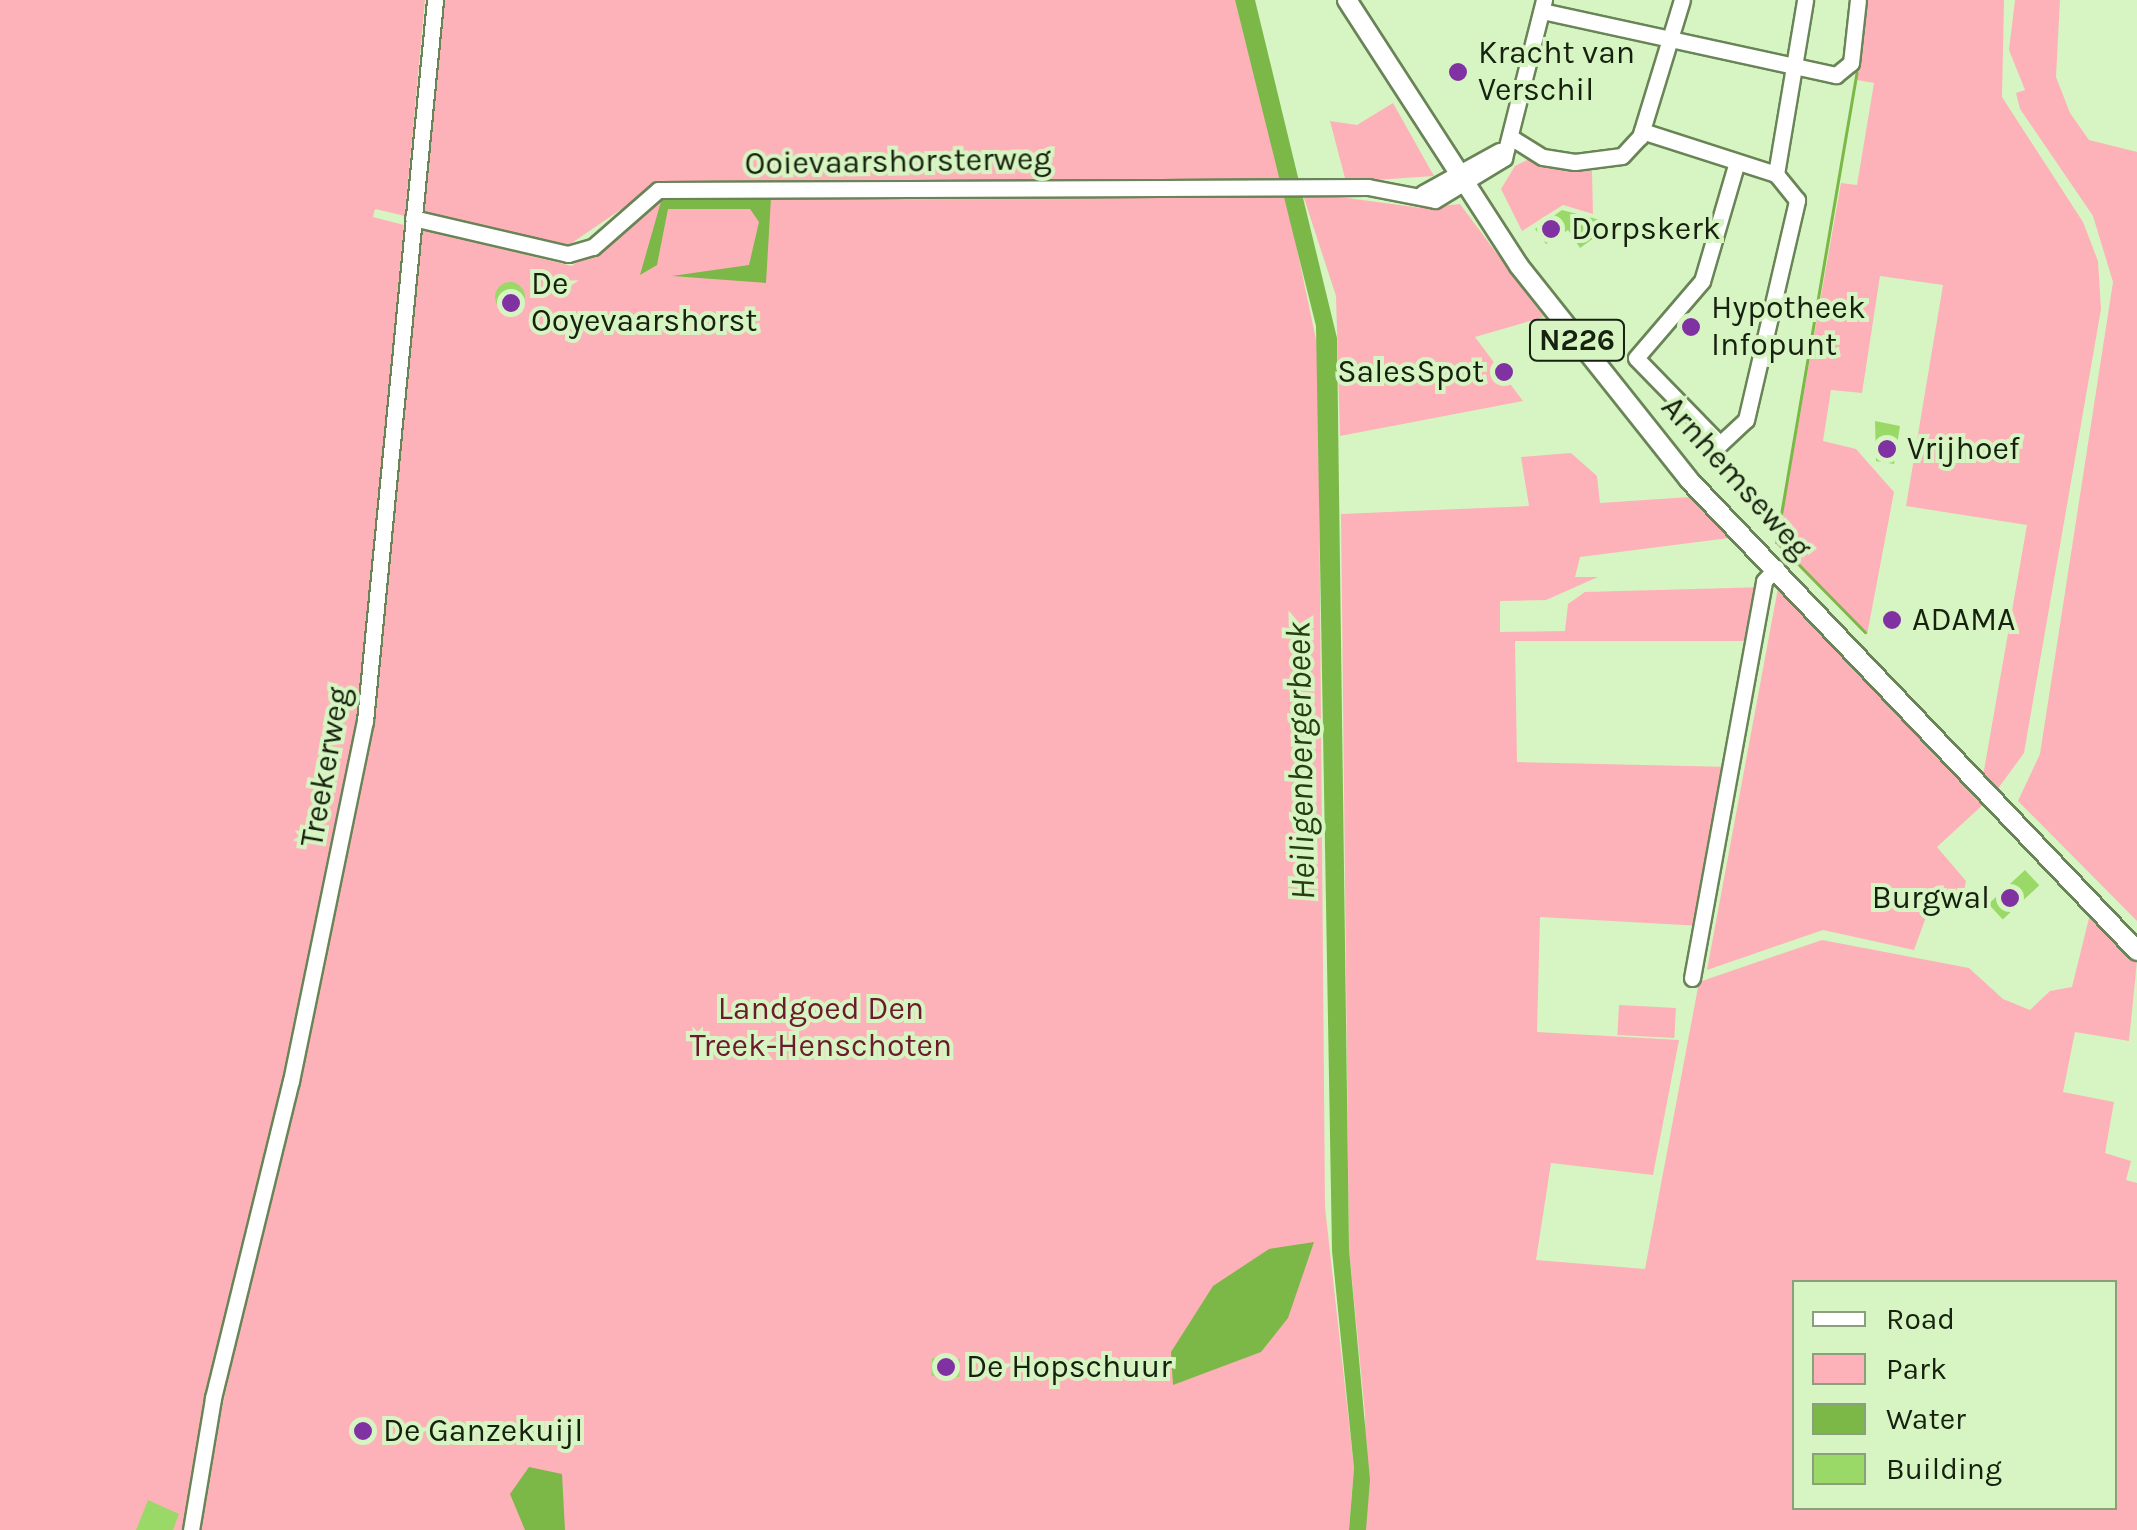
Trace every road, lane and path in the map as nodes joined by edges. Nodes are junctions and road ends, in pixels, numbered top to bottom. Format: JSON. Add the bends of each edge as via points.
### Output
{"nodes":[{"id":1,"x":435,"y":0,"type":"edge"},
{"id":2,"x":1348,"y":0,"type":"edge"},
{"id":3,"x":1682,"y":0,"type":"edge"},
{"id":4,"x":1805,"y":0,"type":"edge"},
{"id":5,"x":1858,"y":0,"type":"edge"},
{"id":6,"x":1543,"y":6,"type":"edge"},
{"id":7,"x":1673,"y":40,"type":"junction"},
{"id":8,"x":1794,"y":68,"type":"junction"},
{"id":9,"x":1642,"y":131,"type":"junction"},
{"id":10,"x":1512,"y":138,"type":"junction"},
{"id":11,"x":1736,"y":164,"type":"junction"},
{"id":12,"x":1776,"y":174,"type":"junction"},
{"id":13,"x":1464,"y":179,"type":"junction"},
{"id":14,"x":413,"y":218,"type":"junction"},
{"id":15,"x":1776,"y":568,"type":"junction"},
{"id":16,"x":2137,"y":951,"type":"edge"},
{"id":17,"x":1692,"y":978,"type":"dead end"},
{"id":18,"x":191,"y":1530,"type":"edge"}],
"edges":[{"from":1,"to":14,"type":"street","name":"Treekerweg"},
{"from":2,"to":13,"type":"main road","name":"Arnhemseweg","number":"N226"},
{"from":3,"to":7,"type":"street"},
{"from":4,"to":8,"type":"street"},
{"from":5,"to":8,"type":"street","via":[[1848,69],[1833,76]]},
{"from":6,"to":7,"type":"street"},
{"from":6,"to":10,"type":"street"},
{"from":7,"to":8,"type":"street"},
{"from":7,"to":9,"type":"street"},
{"from":8,"to":12,"type":"street"},
{"from":9,"to":10,"type":"street","via":[[1622,156],[1600,162],[1543,156]]},
{"from":9,"to":11,"type":"street"},
{"from":10,"to":13,"type":"street","via":[[1504,158]]},
{"from":11,"to":12,"type":"street"},
{"from":11,"to":12,"type":"street","via":[[1702,281],[1640,353],[1648,376],[1711,442],[1724,442],[1746,420],[1797,200]]},
{"from":13,"to":14,"type":"street","name":"Ooievaarshorsterweg","via":[[1435,200],[1303,187],[658,190],[594,247],[568,254]]},
{"from":13,"to":15,"type":"main road","name":"Arnhemseweg","number":"N226","via":[[1598,368],[1689,480]]},
{"from":14,"to":18,"type":"street","name":"Treekerweg","via":[[362,740],[291,1081],[213,1398]]},
{"from":15,"to":16,"type":"main road","name":"Arnhemseweg","number":"N226"},
{"from":15,"to":17,"type":"street","via":[[1764,581]]}]}
